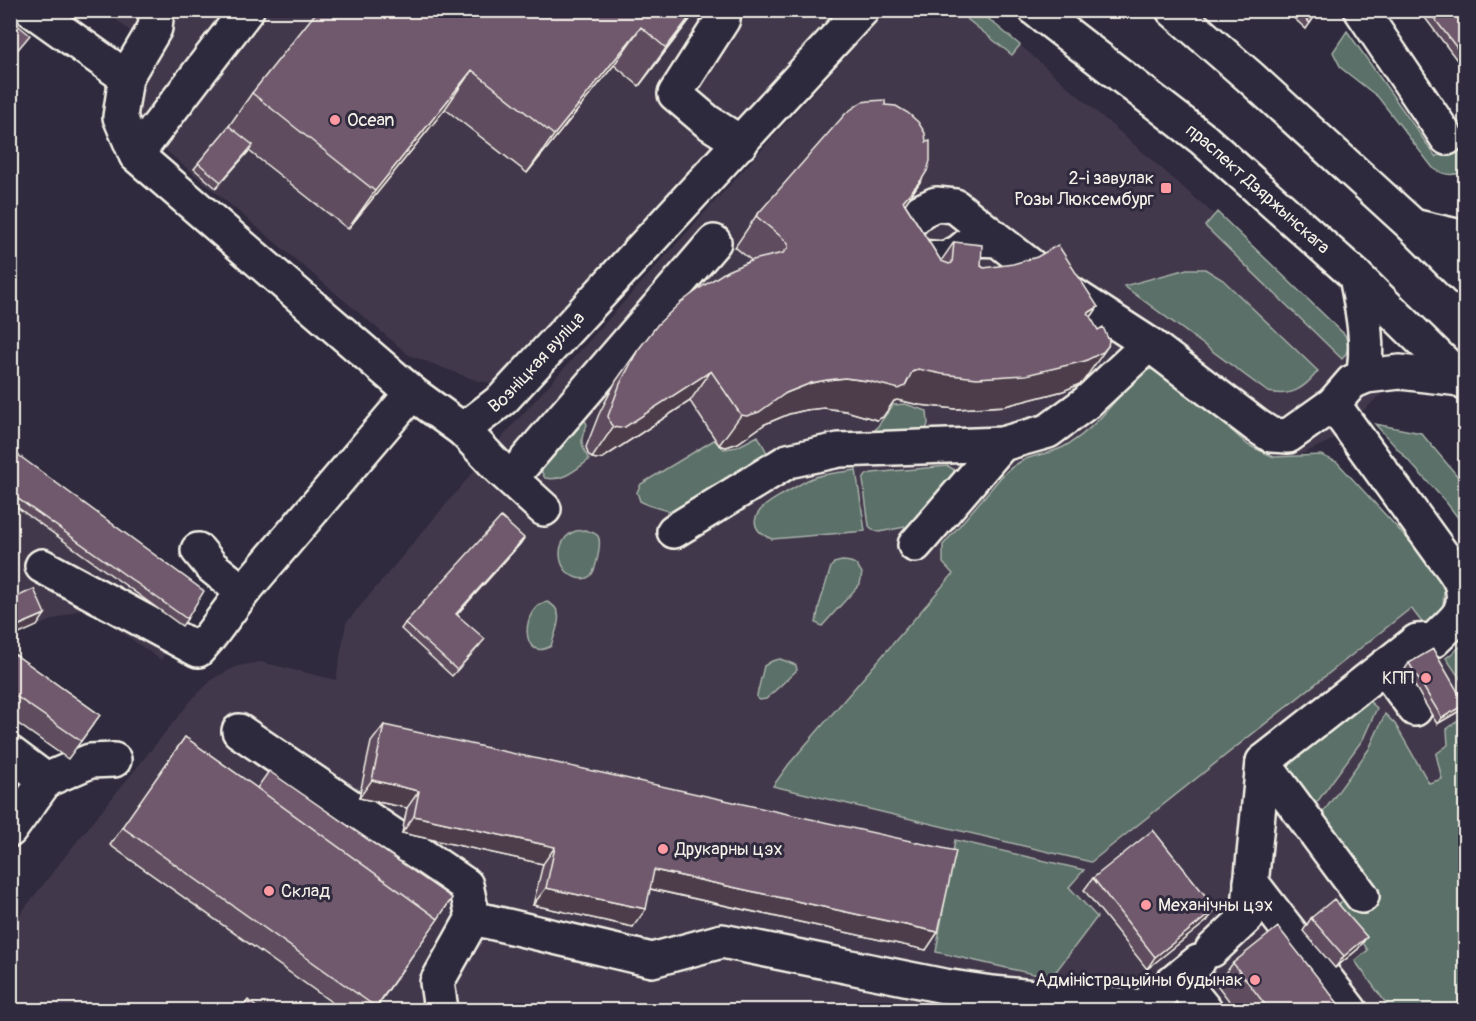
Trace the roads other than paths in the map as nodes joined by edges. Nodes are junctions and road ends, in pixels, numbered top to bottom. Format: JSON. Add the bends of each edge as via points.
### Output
{"nodes":[{"id":1,"x":32,"y":10,"type":"edge"},
{"id":2,"x":247,"y":10,"type":"edge"},
{"id":3,"x":724,"y":10,"type":"edge"},
{"id":4,"x":862,"y":10,"type":"edge"},
{"id":5,"x":1036,"y":10,"type":"edge"},
{"id":6,"x":1173,"y":10,"type":"edge"},
{"id":7,"x":1361,"y":10,"type":"edge"},
{"id":8,"x":149,"y":16,"type":"edge"},
{"id":9,"x":126,"y":77,"type":"junction"},
{"id":10,"x":1447,"y":138,"type":"dead end"},
{"id":11,"x":741,"y":143,"type":"junction"},
{"id":12,"x":136,"y":155,"type":"junction"},
{"id":13,"x":1413,"y":226,"type":"junction"},
{"id":14,"x":1466,"y":238,"type":"edge"},
{"id":15,"x":998,"y":240,"type":"dead end"},
{"id":16,"x":714,"y":242,"type":"dead end"},
{"id":17,"x":1356,"y":276,"type":"junction"},
{"id":18,"x":1466,"y":279,"type":"edge"},
{"id":19,"x":1149,"y":344,"type":"junction"},
{"id":20,"x":1463,"y":381,"type":"edge"},
{"id":21,"x":1349,"y":387,"type":"junction"},
{"id":22,"x":412,"y":393,"type":"junction"},
{"id":23,"x":463,"y":430,"type":"junction"},
{"id":24,"x":1002,"y":444,"type":"junction"},
{"id":25,"x":511,"y":478,"type":"junction"},
{"id":26,"x":544,"y":509,"type":"dead end"},
{"id":27,"x":674,"y":531,"type":"dead end"},
{"id":28,"x":915,"y":545,"type":"dead end"},
{"id":29,"x":198,"y":550,"type":"dead end"},
{"id":30,"x":42,"y":566,"type":"dead end"},
{"id":31,"x":243,"y":592,"type":"junction"},
{"id":32,"x":1384,"y":667,"type":"junction"},
{"id":33,"x":1415,"y":709,"type":"dead end"},
{"id":34,"x":239,"y":731,"type":"dead end"},
{"id":35,"x":10,"y":753,"type":"edge"},
{"id":36,"x":114,"y":760,"type":"dead end"},
{"id":37,"x":1263,"y":762,"type":"junction"},
{"id":38,"x":46,"y":780,"type":"junction"},
{"id":39,"x":10,"y":830,"type":"edge"},
{"id":40,"x":1251,"y":882,"type":"junction"},
{"id":41,"x":1362,"y":896,"type":"dead end"},
{"id":42,"x":473,"y":918,"type":"junction"},
{"id":43,"x":1197,"y":963,"type":"junction"},
{"id":44,"x":942,"y":998,"type":"edge"},
{"id":45,"x":441,"y":1011,"type":"edge"},
{"id":46,"x":1206,"y":1011,"type":"edge"},
{"id":47,"x":1350,"y":1011,"type":"edge"}],
"edges":[{"from":1,"to":9,"type":"main road"},
{"from":2,"to":12,"type":"main road"},
{"from":3,"to":11,"type":"main road","via":[[723,19],[675,94]]},
{"from":4,"to":11,"type":"main road","name":"Возніцкая вуліца"},
{"from":5,"to":17,"type":"main road","name":"праспект Дзяржынскага","via":[[1203,139]]},
{"from":6,"to":13,"type":"main road"},
{"from":7,"to":10,"type":"main road"},
{"from":8,"to":9,"type":"main road"},
{"from":9,"to":12,"type":"main road","via":[[120,117]]},
{"from":11,"to":23,"type":"main road","name":"Возніцкая вуліца","via":[[503,399]]},
{"from":12,"to":22,"type":"main road"},
{"from":13,"to":14,"type":"main road"},
{"from":13,"to":18,"type":"main road"},
{"from":15,"to":19,"type":"main road","via":[[1041,274]]},
{"from":16,"to":25,"type":"main road"},
{"from":17,"to":20,"type":"main road","name":"праспект Дзяржынскага"},
{"from":17,"to":21,"type":"main road","via":[[1366,362]]},
{"from":19,"to":21,"type":"main road","via":[[1271,435],[1288,436]]},
{"from":19,"to":24,"type":"main road","via":[[1086,403],[1048,431]]},
{"from":20,"to":21,"type":"main road","via":[[1400,372]]},
{"from":21,"to":32,"type":"main road","via":[[1443,556],[1456,572],[1464,593],[1459,613],[1434,640],[1418,641]]},
{"from":22,"to":23,"type":"main road"},
{"from":22,"to":31,"type":"main road"},
{"from":23,"to":25,"type":"main road"},
{"from":24,"to":27,"type":"main road","via":[[839,450],[788,461]]},
{"from":24,"to":28,"type":"main road"},
{"from":25,"to":26,"type":"main road"},
{"from":29,"to":31,"type":"main road"},
{"from":30,"to":31,"type":"main road","via":[[198,650]]},
{"from":32,"to":33,"type":"main road"},
{"from":32,"to":37,"type":"main road"},
{"from":34,"to":42,"type":"main road","via":[[465,885]]},
{"from":35,"to":38,"type":"main road"},
{"from":36,"to":38,"type":"main road","via":[[90,761]]},
{"from":37,"to":40,"type":"main road"},
{"from":37,"to":41,"type":"main road"},
{"from":38,"to":39,"type":"main road"},
{"from":40,"to":43,"type":"main road","via":[[1248,916]]},
{"from":40,"to":47,"type":"main road"},
{"from":42,"to":44,"type":"main road","via":[[652,960],[722,941]]},
{"from":42,"to":45,"type":"main road","via":[[437,982]]},
{"from":43,"to":44,"type":"main road","via":[[1143,1007],[992,993]]},
{"from":43,"to":46,"type":"main road"}]}
